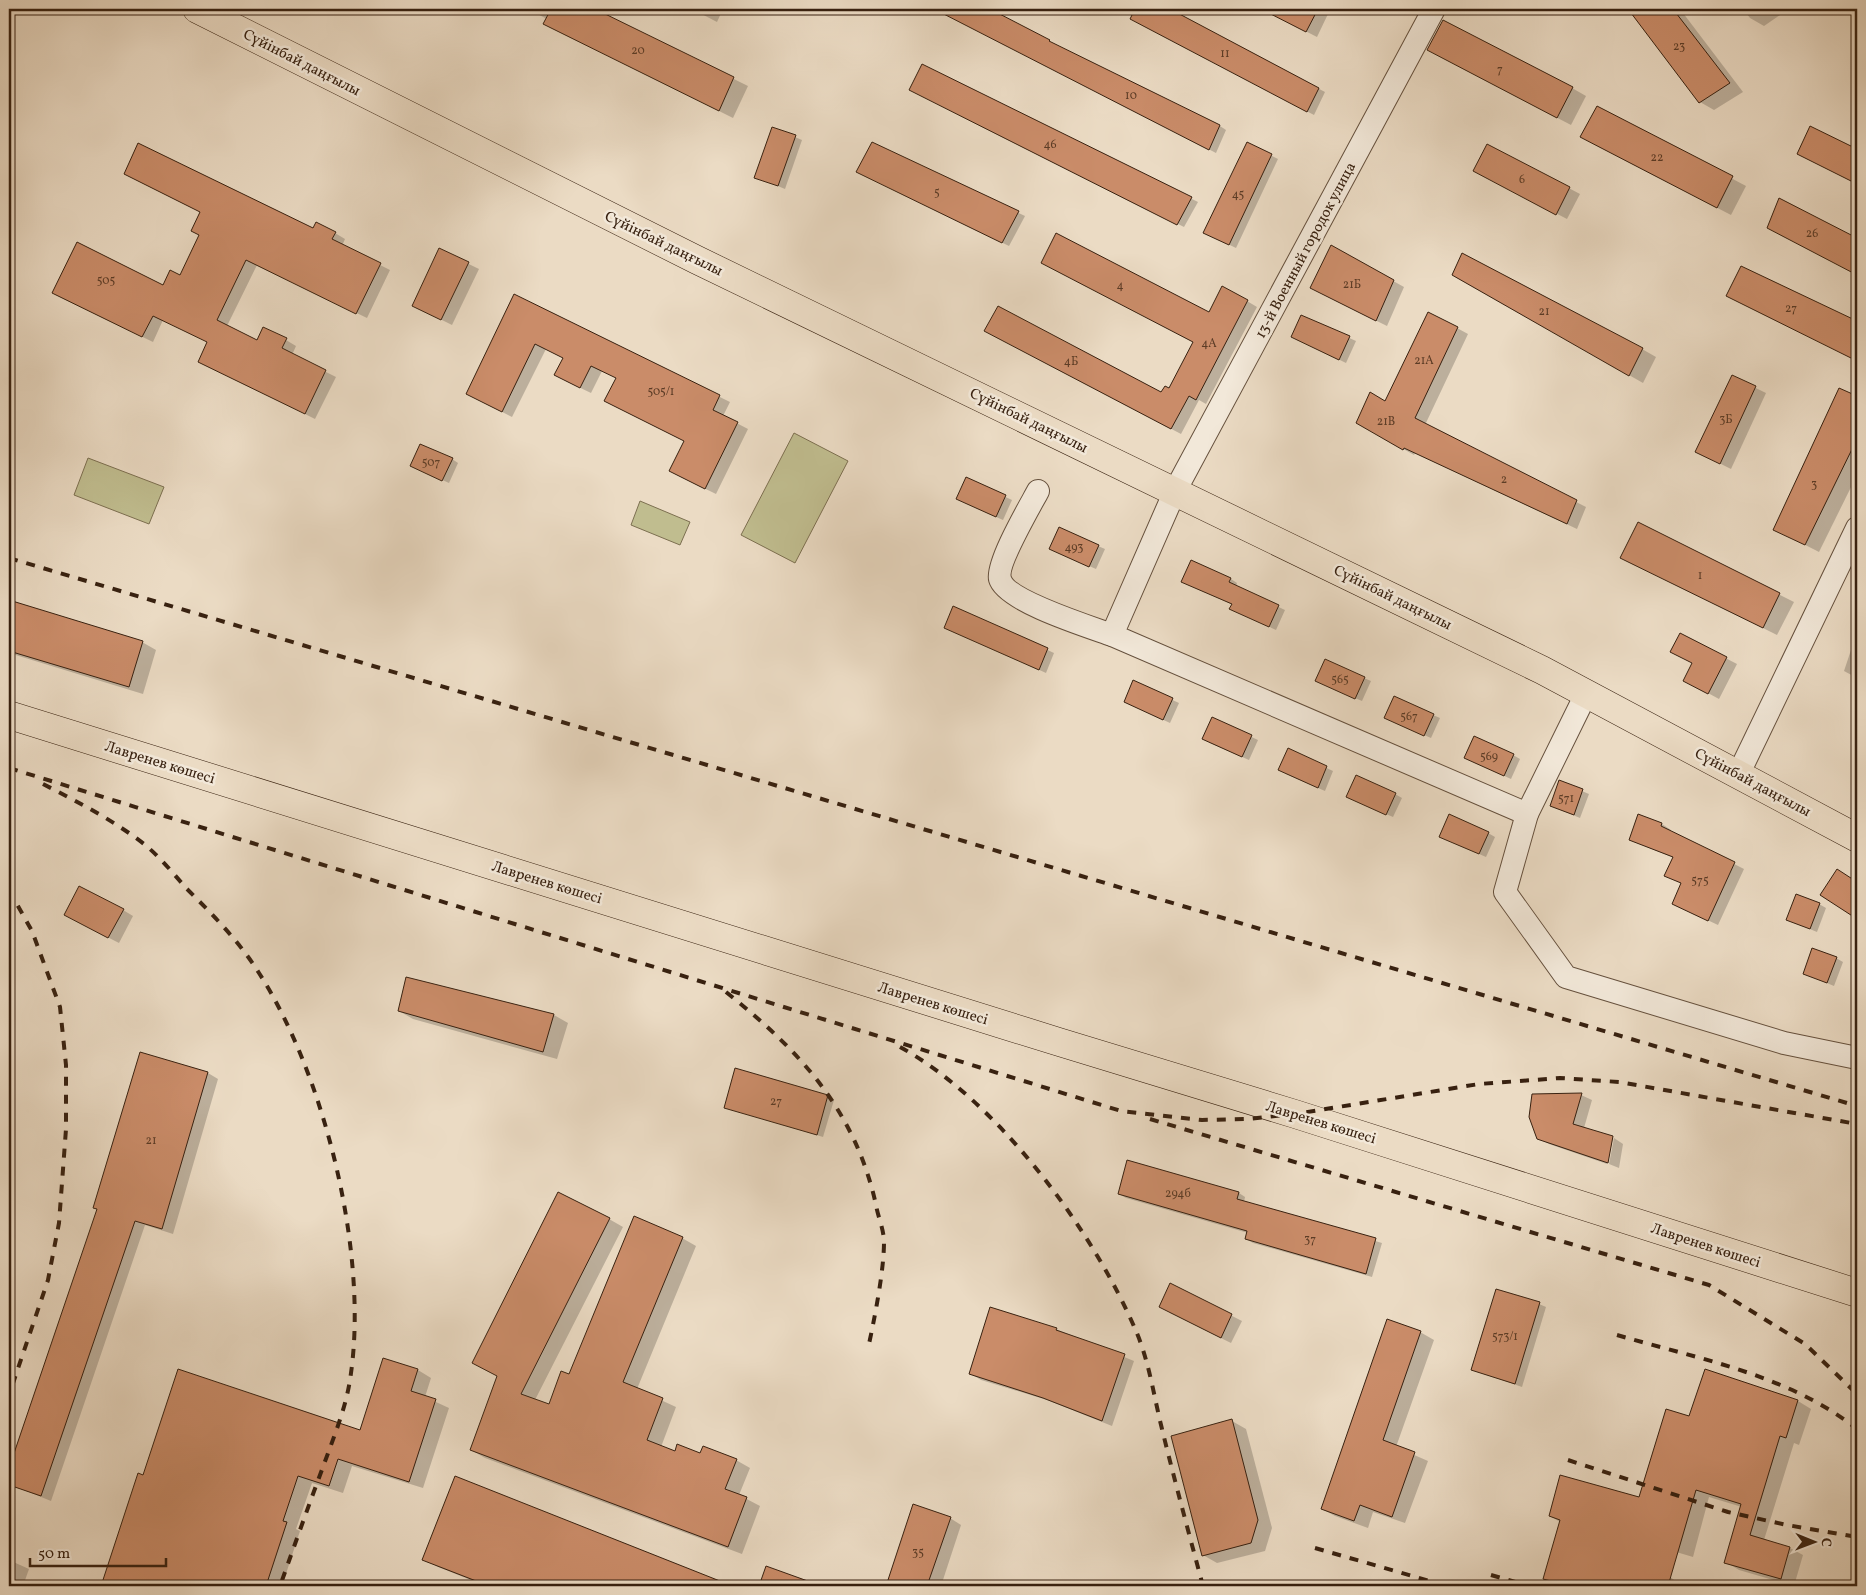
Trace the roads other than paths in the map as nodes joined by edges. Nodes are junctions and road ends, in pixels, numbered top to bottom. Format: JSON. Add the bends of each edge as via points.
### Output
{"nodes":[{"id":1,"x":197,"y":9,"type":"edge"},
{"id":2,"x":1434,"y":9,"type":"edge"},
{"id":3,"x":1038,"y":491,"type":"dead end"},
{"id":4,"x":1175,"y":491,"type":"junction"},
{"id":5,"x":1857,"y":528,"type":"edge"},
{"id":6,"x":1112,"y":635,"type":"junction"},
{"id":7,"x":1587,"y":692,"type":"junction"},
{"id":8,"x":9,"y":715,"type":"edge"},
{"id":9,"x":1738,"y":775,"type":"junction"},
{"id":10,"x":1527,"y":814,"type":"junction"},
{"id":11,"x":1857,"y":838,"type":"edge"},
{"id":12,"x":1857,"y":1058,"type":"edge"},
{"id":13,"x":1857,"y":1293,"type":"edge"}],
"edges":[{"from":1,"to":4,"type":"main road","name":"Сүйінбай даңғылы","via":[[680,252]]},
{"from":2,"to":4,"type":"street","name":"13-й Военный городок улица"},
{"from":3,"to":6,"type":"street","via":[[1002,564],[1000,579],[1008,591],[1028,603]]},
{"from":4,"to":6,"type":"street","name":"13-й Военный городок улица"},
{"from":4,"to":7,"type":"main road","name":"Сүйінбай даңғылы"},
{"from":5,"to":9,"type":"street"},
{"from":6,"to":10,"type":"street"},
{"from":7,"to":9,"type":"main road","name":"Сүйінбай даңғылы"},
{"from":7,"to":10,"type":"street"},
{"from":8,"to":13,"type":"main road","name":"Лавренев көшесі","via":[[1296,1114]]},
{"from":9,"to":11,"type":"main road","name":"Сүйінбай даңғылы"},
{"from":10,"to":12,"type":"street","via":[[1505,892],[1566,977],[1784,1043]]}]}
